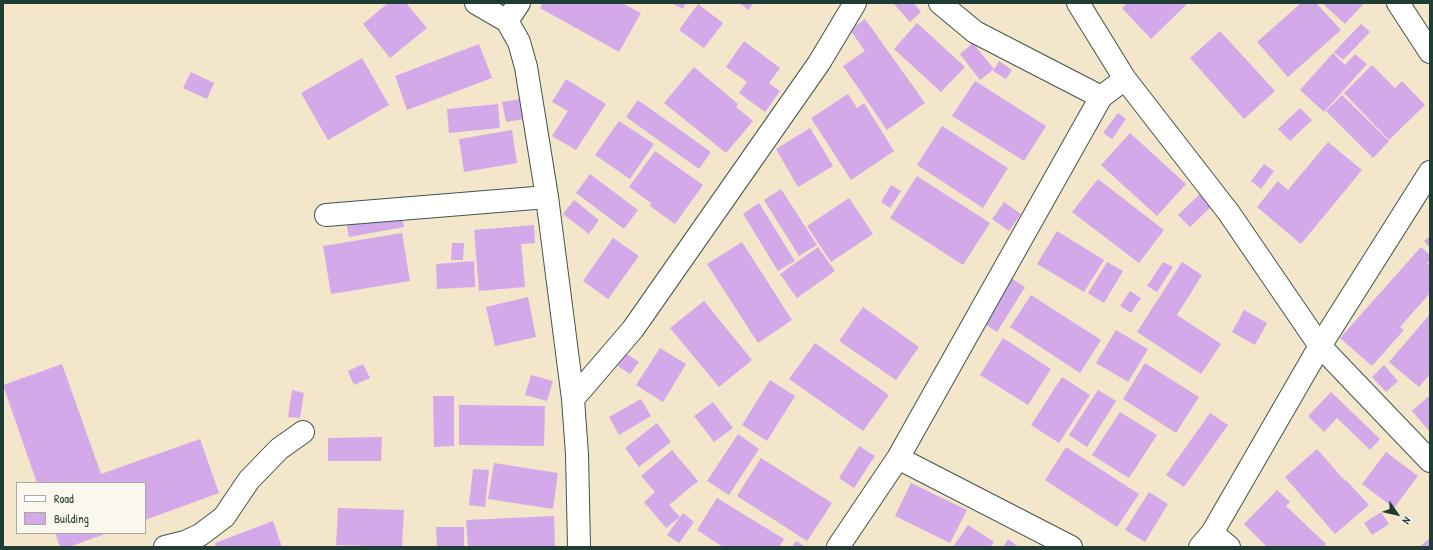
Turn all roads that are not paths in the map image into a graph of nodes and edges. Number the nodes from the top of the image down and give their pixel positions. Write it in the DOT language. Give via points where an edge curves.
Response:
graph roads {
  1 [pos="476,3"];
  2 [pos="519,3"];
  3 [pos="855,3"];
  4 [pos="940,3"];
  5 [pos="1078,3"];
  6 [pos="1398,3"];
  7 [pos="507,21"];
  8 [pos="1430,52"];
  9 [pos="1125,79"];
  10 [pos="1101,96"];
  11 [pos="1430,172"];
  12 [pos="547,197"];
  13 [pos="326,215"];
  14 [pos="1320,346"];
  15 [pos="573,398"];
  16 [pos="303,432"];
  17 [pos="898,458"];
  18 [pos="1430,461"];
  19 [pos="1206,540"];
  20 [pos="202,541"];
  21 [pos="165,547"];
  22 [pos="579,547"];
  23 [pos="838,547"];
  24 [pos="1071,547"];
  25 [pos="1229,547"];
  1 -- 7 [label="street"];
  2 -- 7 [label="street"];
  3 -- 15 [label="street" via="819,63 633,329"];
  4 -- 10 [label="street" via="975,32"];
  5 -- 9 [label="street"];
  6 -- 8 [label="street"];
  7 -- 12 [label="street" via="519,42 526,67"];
  9 -- 10 [label="street"];
  9 -- 14 [label="street" via="1229,213"];
  10 -- 17 [label="street"];
  11 -- 14 [label="street"];
  12 -- 13 [label="street"];
  12 -- 15 [label="street"];
  14 -- 18 [label="street"];
  14 -- 19 [label="street"];
  15 -- 22 [label="street"];
  16 -- 20 [label="street" via="279,449 249,480 224,517"];
  17 -- 23 [label="street"];
  17 -- 24 [label="street"];
  19 -- 25 [label="street"];
  20 -- 21 [label="street"];
}
